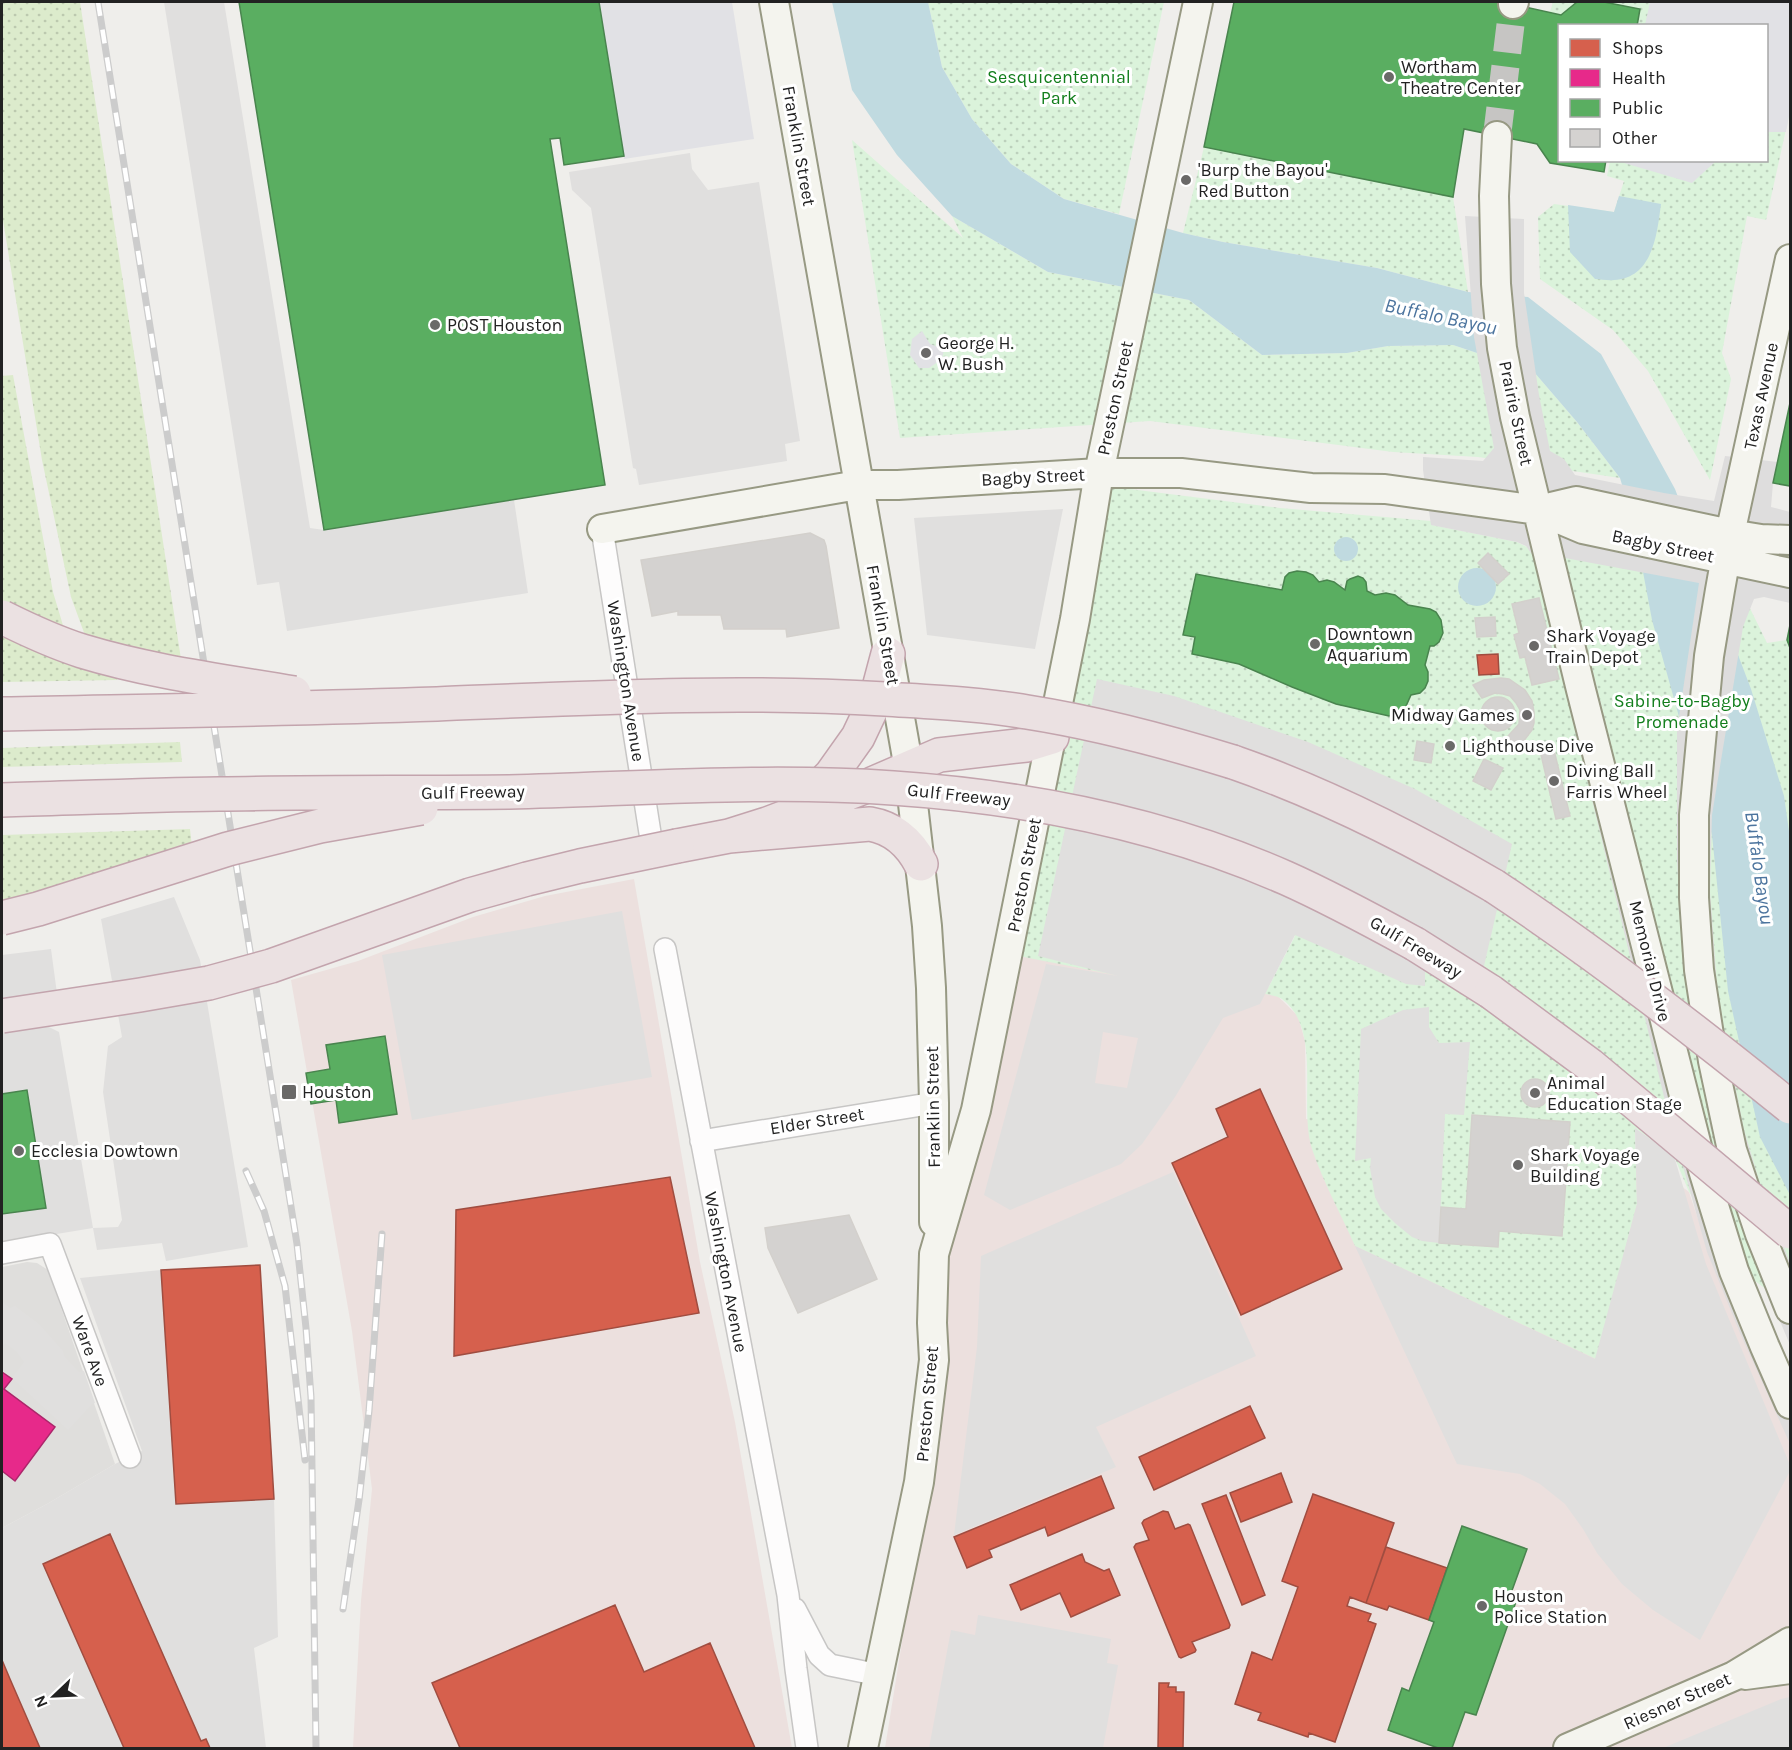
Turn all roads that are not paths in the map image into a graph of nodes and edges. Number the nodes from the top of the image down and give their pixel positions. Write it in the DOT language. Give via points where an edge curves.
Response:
graph roads {
  1 [pos="774,2"];
  2 [pos="1198,2"];
  3 [pos="1497,136"];
  4 [pos="1791,259"];
  5 [pos="1099,473"];
  6 [pos="858,485"];
  7 [pos="1538,510"];
  8 [pos="602,529"];
  9 [pos="1791,540"];
  10 [pos="1728,546"];
  11 [pos="1791,573"];
  12 [pos="2,617"];
  13 [pos="888,654"];
  14 [pos="370,706"];
  15 [pos="2,714"];
  16 [pos="1052,737"];
  17 [pos="909,769"];
  18 [pos="511,792"];
  19 [pos="2,800"];
  20 [pos="767,824"];
  21 [pos="729,836"];
  22 [pos="664,840"];
  23 [pos="921,864"];
  24 [pos="2,918"];
  25 [pos="665,949"];
  26 [pos="2,1016"];
  27 [pos="934,1103"];
  28 [pos="1791,1107"];
  29 [pos="701,1141"];
  30 [pos="1791,1232"];
  31 [pos="2,1252"];
  32 [pos="934,1254"];
  33 [pos="1791,1309"];
  34 [pos="1791,1404"];
  35 [pos="130,1457"];
  36 [pos="788,1595"];
  37 [pos="1791,1623"];
  38 [pos="1791,1642"];
  39 [pos="1791,1669"];
  40 [pos="1743,1672"];
  41 [pos="879,1675"];
  42 [pos="807,1749"];
  43 [pos="863,1749"];
  44 [pos="1568,1749"];
  1 -- 6 [label="main road, Franklin Street"];
  2 -- 5 [label="main road, Preston Street"];
  3 -- 7 [label="main road, Prairie Street" via="1494,218 1502,348"];
  4 -- 10 [label="main road, Texas Avenue"];
  5 -- 6 [label="main road, Bagby Street"];
  5 -- 7 [label="main road, Bagby Street" via="1181,473 1311,488 1385,489"];
  5 -- 16 [label="main road, Preston Street"];
  6 -- 8 [label="main road, Bagby Street"];
  6 -- 13 [label="main road, Franklin Street"];
  7 -- 10 [label="main road, Bagby Street" via="1583,529"];
  7 -- 34 [label="main road, Memorial Drive, bridge" via="1702,1170 1734,1271"];
  8 -- 22 [label="street, Washington Avenue"];
  9 -- 10 [label="main road, Bagby Street" via="1761,539"];
  10 -- 11 [label="main road, Bagby Street"];
  10 -- 33 [label="main road, bridge" via="1709,656 1694,815 1699,970 1732,1150"];
  12 -- 14 [label="highway, bridge" via="50,640 113,659"];
  13 -- 17 [label="main road, Franklin Street"];
  13 -- 20 [label="highway" via="876,699 858,737 831,775 804,802"];
  14 -- 15 [label="highway, bridge"];
  14 -- 28 [label="highway, bridge" via="722,695 861,697 1024,711 1165,742 1307,790 1450,860 1531,910 1606,964"];
  16 -- 17 [label="highway" via="1026,745 939,755"];
  16 -- 32 [label="main road, Preston Street" via="976,1110"];
  17 -- 20 [label="highway"];
  17 -- 23 [label="main road, Franklin Street"];
  18 -- 19 [label="highway, Gulf Freeway, bridge"];
  18 -- 24 [label="highway, bridge" via="297,831"];
  18 -- 30 [label="highway, Gulf Freeway, bridge" via="812,785 892,788 1017,802 1142,828 1210,850 1336,901 1491,992 1590,1065"];
  20 -- 21 [label="highway"];
  21 -- 22 [label="highway"];
  21 -- 23 [label="highway" via="870,824 899,836"];
  22 -- 26 [label="highway, bridge" via="470,895 272,966 209,983"];
  23 -- 27 [label="main road, Franklin Street" via="931,988"];
  25 -- 29 [label="street, Washington Avenue"];
  27 -- 29 [label="street, Elder Street"];
  27 -- 32 [label="main road, Franklin Street"];
  29 -- 36 [label="street, Washington Avenue"];
  31 -- 35 [label="street, Ware Ave" via="50,1244"];
  32 -- 41 [label="main road, Preston Street" via="934,1359 919,1482"];
  36 -- 41 [label="street, Washington Avenue" via="819,1655 830,1665"];
  36 -- 42 [label="street, Washington Avenue"];
  37 -- 40 [label="main road, Riesner Street"];
  38 -- 40 [label="main road, Riesner Street"];
  39 -- 40 [label="main road"];
  40 -- 44 [label="main road, Riesner Street"];
  41 -- 43 [label="main road, Preston Street"];
}
